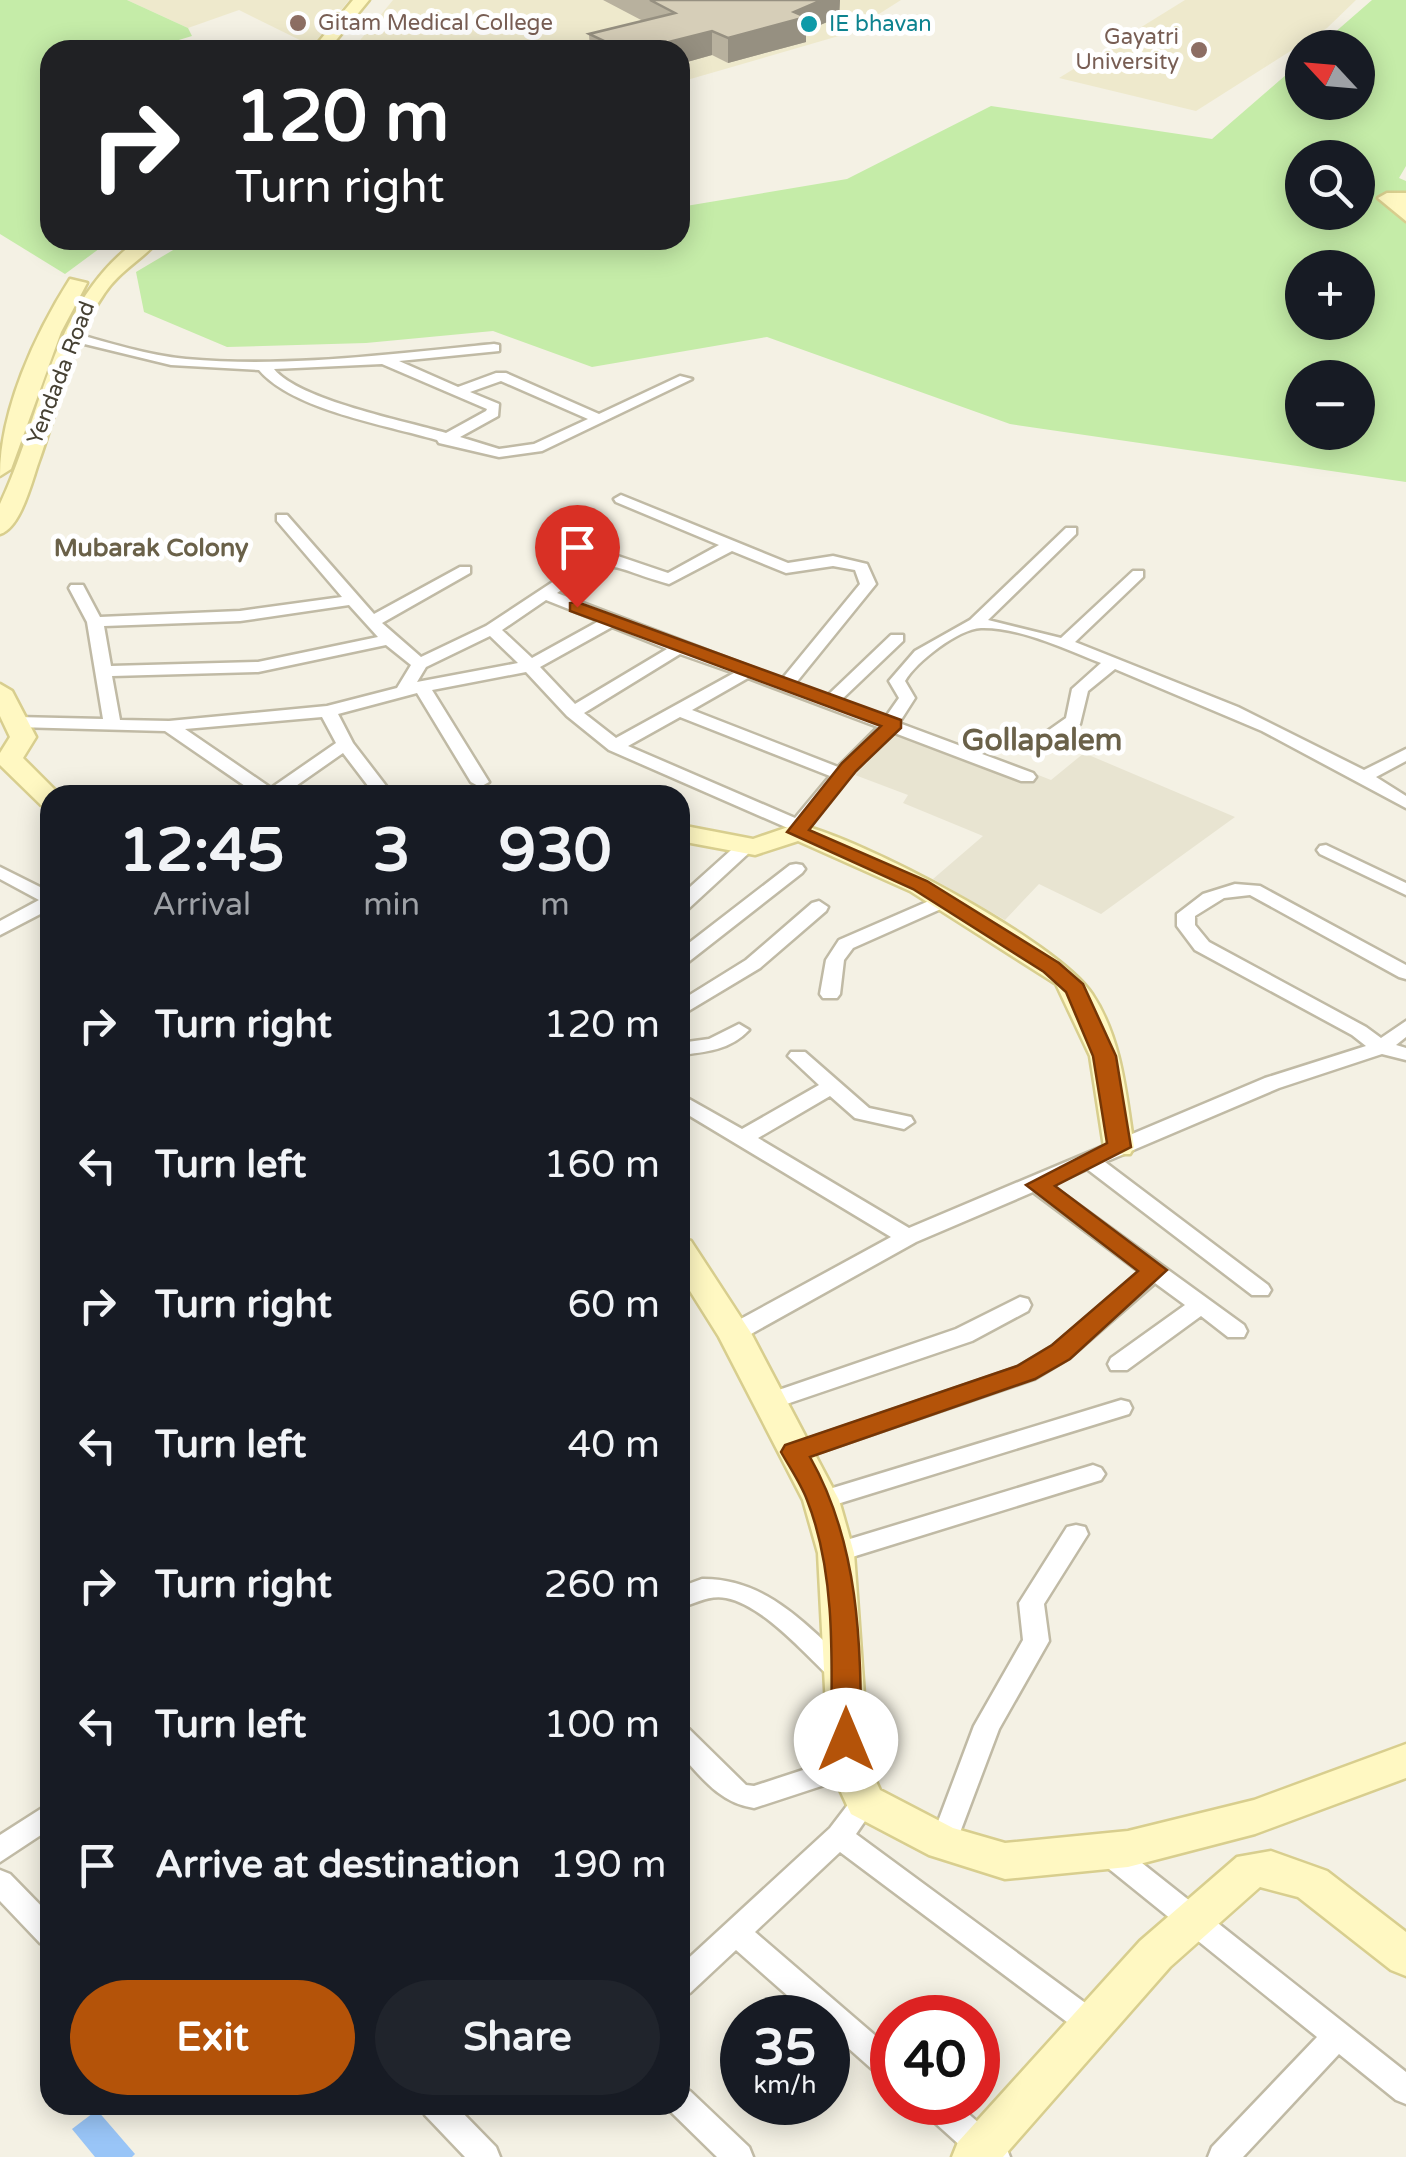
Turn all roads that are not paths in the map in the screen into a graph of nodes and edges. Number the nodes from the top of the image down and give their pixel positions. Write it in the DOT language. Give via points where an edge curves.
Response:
graph roads {
  1 [pos="360,0"];
  2 [pos="375,0"];
  3 [pos="328,40"];
  4 [pos="345,40"];
  5 [pos="1406,198"];
  6 [pos="1406,216"];
  7 [pos="113,250"];
  8 [pos="137,250"];
  9 [pos="73,337"];
  10 [pos="494,348"];
  11 [pos="380,358"];
  12 [pos="261,364"];
  13 [pos="685,379"];
  14 [pos="459,391"];
  15 [pos="600,419"];
  16 [pos="444,440"];
  17 [pos="0,469"];
  18 [pos="621,500"];
  19 [pos="282,518"];
  20 [pos="0,527"];
  21 [pos="1071,531"];
  22 [pos="731,545"];
  23 [pos="466,570"];
  24 [pos="1138,574"];
  25 [pos="76,588"];
  26 [pos="543,594"];
  27 [pos="352,600"];
  28 [pos="611,621"];
  29 [pos="95,622"];
  30 [pos="372,622"];
  31 [pos="976,624"];
  32 [pos="492,629"];
  33 [pos="898,638"];
  34 [pos="388,640"];
  35 [pos="1065,643"];
  36 [pos="679,648"];
  37 [pos="1113,662"];
  38 [pos="420,664"];
  39 [pos="530,666"];
  40 [pos="105,671"];
  41 [pos="747,672"];
  42 [pos="786,684"];
  43 [pos="412,689"];
  44 [pos="0,692"];
  45 [pos="831,701"];
  46 [pos="328,710"];
  47 [pos="573,712"];
  48 [pos="680,712"];
  49 [pos="16,722"];
  50 [pos="112,722"];
  51 [pos="894,724"];
  52 [pos="169,726"];
  53 [pos="345,744"];
  54 [pos="615,746"];
  55 [pos="1038,746"];
  56 [pos="1406,754"];
  57 [pos="5,761"];
  58 [pos="842,775"];
  59 [pos="1027,777"];
  60 [pos="1364,777"];
  61 [pos="480,782"];
  62 [pos="256,785"];
  63 [pos="286,785"];
  64 [pos="376,785"];
  65 [pos="40,790"];
  66 [pos="1406,803"];
  67 [pos="798,829"];
  68 [pos="690,835"];
  69 [pos="745,847"];
  70 [pos="1326,850"];
  71 [pos="796,869"];
  72 [pos="0,872"];
  73 [pos="1406,890"];
  74 [pos="40,895"];
  75 [pos="690,897"];
  76 [pos="945,900"];
  77 [pos="40,907"];
  78 [pos="819,907"];
  79 [pos="0,929"];
  80 [pos="690,950"];
  81 [pos="1406,973"];
  82 [pos="830,994"];
  83 [pos="690,1004"];
  84 [pos="1406,1027"];
  85 [pos="739,1030"];
  86 [pos="690,1048"];
  87 [pos="1380,1048"];
  88 [pos="1406,1054"];
  89 [pos="798,1056"];
  90 [pos="832,1086"];
  91 [pos="690,1106"];
  92 [pos="904,1122"];
  93 [pos="741,1138"];
  94 [pos="1120,1147"];
  95 [pos="1089,1160"];
  96 [pos="1038,1185"];
  97 [pos="908,1237"];
  98 [pos="690,1265"];
  99 [pos="1154,1270"];
  100 [pos="1260,1290"];
  101 [pos="1020,1305"];
  102 [pos="1201,1305"];
  103 [pos="1236,1332"];
  104 [pos="734,1333"];
  105 [pos="1119,1364"];
  106 [pos="769,1402"];
  107 [pos="1122,1408"];
  108 [pos="794,1452"];
  109 [pos="1093,1474"];
  110 [pos="820,1500"];
  111 [pos="1076,1534"];
  112 [pos="836,1553"];
  113 [pos="690,1594"];
  114 [pos="846,1676"];
  115 [pos="690,1757"];
  116 [pos="1406,1761"];
  117 [pos="849,1766"];
  118 [pos="866,1802"];
  119 [pos="40,1821"];
  120 [pos="839,1836"];
  121 [pos="943,1843"];
  122 [pos="0,1850"];
  123 [pos="1106,1851"];
  124 [pos="0,1882"];
  125 [pos="1193,1920"];
  126 [pos="40,1924"];
  127 [pos="738,1933"];
  128 [pos="1406,1957"];
  129 [pos="690,1975"];
  130 [pos="1093,2025"];
  131 [pos="1338,2035"];
  132 [pos="870,2049"];
  133 [pos="1406,2090"];
  134 [pos="690,2111"];
  135 [pos="444,2115"];
  136 [pos="955,2125"];
  137 [pos="984,2154"];
  138 [pos="481,2156"];
  139 [pos="738,2157"];
  140 [pos="1222,2157"];
  1 -- 3 [label="street"];
  2 -- 4 [label="street"];
  5 -- 6 [label="street" via="1387,198"];
  7 -- 17 [label="street, Yendada Road" via="92,264 68,298"];
  8 -- 9 [label="street, Yendada Road" via="102,278"];
  9 -- 12 [label="street" via="185,363"];
  9 -- 20 [label="street, Yendada Road"];
  10 -- 11 [label="street"];
  11 -- 12 [label="street"];
  11 -- 14 [label="street"];
  12 -- 16 [label="street" via="276,381 322,402"];
  13 -- 15 [label="street"];
  14 -- 15 [label="street" via="502,376"];
  14 -- 16 [label="street" via="496,409"];
  15 -- 16 [label="street" via="519,453"];
  18 -- 22 [label="street"];
  19 -- 27 [label="street"];
  21 -- 31 [label="street"];
  22 -- 26 [label="street" via="668,579 602,559"];
  22 -- 42 [label="street" via="786,568 833,560 862,567 868,584"];
  23 -- 30 [label="street"];
  24 -- 35 [label="street"];
  25 -- 29 [label="street"];
  26 -- 28 [label="street"];
  26 -- 32 [label="street"];
  27 -- 29 [label="street" via="240,616"];
  27 -- 30 [label="street"];
  28 -- 36 [label="street"];
  28 -- 39 [label="street"];
  29 -- 40 [label="street"];
  30 -- 34 [label="street"];
  31 -- 35 [label="street"];
  31 -- 51 [label="street" via="901,673 897,681 907,698"];
  32 -- 38 [label="street"];
  32 -- 39 [label="street"];
  33 -- 45 [label="street"];
  34 -- 38 [label="street"];
  34 -- 40 [label="street" via="258,667"];
  35 -- 37 [label="street"];
  36 -- 41 [label="street"];
  36 -- 47 [label="street"];
  37 -- 55 [label="street" via="1080,690 1074,720"];
  37 -- 60 [label="street" via="1180,687"];
  38 -- 43 [label="street"];
  39 -- 43 [label="street"];
  39 -- 47 [label="street"];
  40 -- 50 [label="street"];
  41 -- 42 [label="street"];
  41 -- 48 [label="street"];
  42 -- 45 [label="street"];
  43 -- 46 [label="street"];
  43 -- 61 [label="street"];
  44 -- 49 [label="street"];
  45 -- 51 [label="street"];
  46 -- 52 [label="street"];
  46 -- 53 [label="street"];
  47 -- 54 [label="street"];
  48 -- 54 [label="street"];
  48 -- 58 [label="street"];
  49 -- 50 [label="street"];
  49 -- 57 [label="street" via="23,737"];
  50 -- 52 [label="street"];
  51 -- 58 [label="street"];
  51 -- 59 [label="street"];
  52 -- 62 [label="street"];
  53 -- 63 [label="street"];
  53 -- 64 [label="street"];
  54 -- 67 [label="street"];
  56 -- 60 [label="street"];
  57 -- 65 [label="street"];
  58 -- 67 [label="street"];
  60 -- 66 [label="street"];
  67 -- 69 [label="street" via="764,846"];
  67 -- 76 [label="street"];
  68 -- 69 [label="street"];
  69 -- 75 [label="street"];
  70 -- 73 [label="street"];
  71 -- 80 [label="street"];
  72 -- 74 [label="street"];
  76 -- 82 [label="street" via="846,944 835,960"];
  76 -- 94 [label="street" via="1076,988 1105,1056"];
  77 -- 79 [label="street"];
  78 -- 83 [label="street" via="753,964"];
  81 -- 87 [label="street" via="1254,890 1201,900 1186,914 1186,926 1202,946"];
  84 -- 87 [label="street"];
  85 -- 86 [label="street" via="714,1045"];
  87 -- 88 [label="street"];
  87 -- 94 [label="street" via="1272,1083"];
  89 -- 90 [label="street"];
  90 -- 92 [label="street" via="862,1113"];
  90 -- 93 [label="street"];
  91 -- 93 [label="street"];
  93 -- 97 [label="street"];
  94 -- 95 [label="street"];
  95 -- 96 [label="street"];
  95 -- 100 [label="street"];
  96 -- 97 [label="street"];
  96 -- 99 [label="street"];
  97 -- 104 [label="street"];
  98 -- 104 [label="street"];
  99 -- 102 [label="street"];
  99 -- 108 [label="street" via="1061,1352 1026,1373"];
  101 -- 106 [label="street" via="964,1335"];
  102 -- 103 [label="street"];
  102 -- 105 [label="street"];
  104 -- 106 [label="street"];
  106 -- 108 [label="street"];
  107 -- 110 [label="street"];
  108 -- 110 [label="street"];
  109 -- 112 [label="street"];
  110 -- 112 [label="street"];
  111 -- 121 [label="street" via="1035,1593 1036,1641 987,1726"];
  112 -- 114 [label="street"];
  113 -- 114 [label="street" via="732,1588 756,1599"];
  114 -- 117 [label="street"];
  115 -- 117 [label="street" via="740,1796 754,1797"];
  116 -- 123 [label="street" via="1255,1817"];
  117 -- 118 [label="street"];
  118 -- 120 [label="street"];
  118 -- 121 [label="street"];
  119 -- 122 [label="street"];
  120 -- 127 [label="street"];
  120 -- 130 [label="street"];
  121 -- 123 [label="street" via="1005,1861"];
  123 -- 125 [label="street"];
  124 -- 126 [label="street"];
  125 -- 128 [label="street" via="1251,1870 1268,1866 1301,1876"];
  125 -- 130 [label="street"];
  125 -- 131 [label="street"];
  127 -- 129 [label="street"];
  127 -- 132 [label="street"];
  130 -- 137 [label="street"];
  131 -- 133 [label="street"];
  131 -- 140 [label="street"];
  134 -- 139 [label="street"];
  135 -- 138 [label="street"];
  136 -- 137 [label="street"];
}
